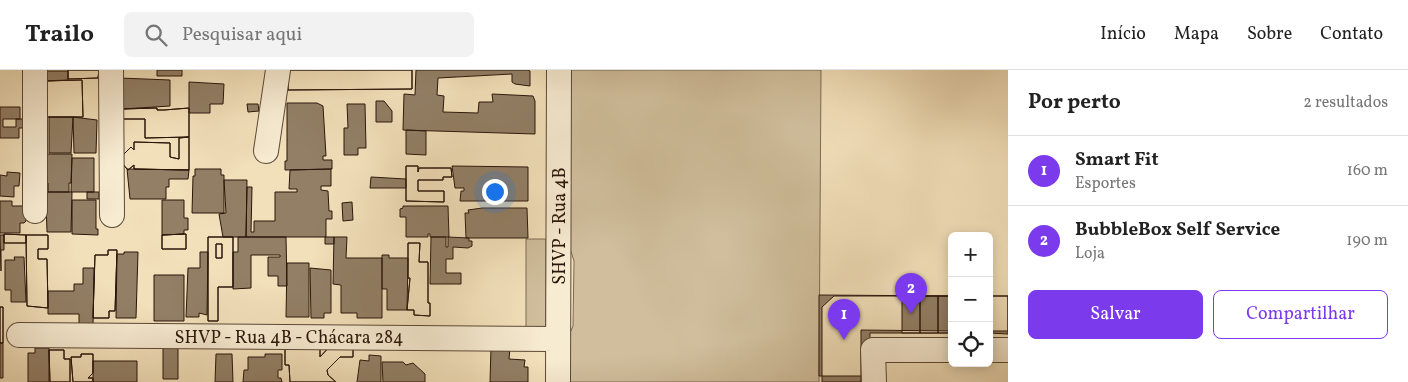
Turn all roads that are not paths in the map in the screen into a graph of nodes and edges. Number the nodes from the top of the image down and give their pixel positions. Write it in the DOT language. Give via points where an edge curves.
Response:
graph roads {
  1 [pos="35,70"];
  2 [pos="111,70"];
  3 [pos="278,70"];
  4 [pos="559,70"];
  5 [pos="266,151"];
  6 [pos="35,210"];
  7 [pos="112,215"];
  8 [pos="19,335"];
  9 [pos="558,339"];
  10 [pos="948,350"];
  11 [pos="993,350"];
  12 [pos="1008,350"];
  13 [pos="558,382"];
  14 [pos="874,382"];
  1 -- 6 [label="street"];
  2 -- 7 [label="street"];
  3 -- 5 [label="street"];
  4 -- 9 [label="street, SHVP - Rua 4B"];
  8 -- 9 [label="street, SHVP - Rua 4B - Chácara 284"];
  9 -- 13 [label="street, SHVP - Rua 4B"];
  10 -- 14 [label="street" via="874,350"];
  11 -- 12 [label="street"];
}
